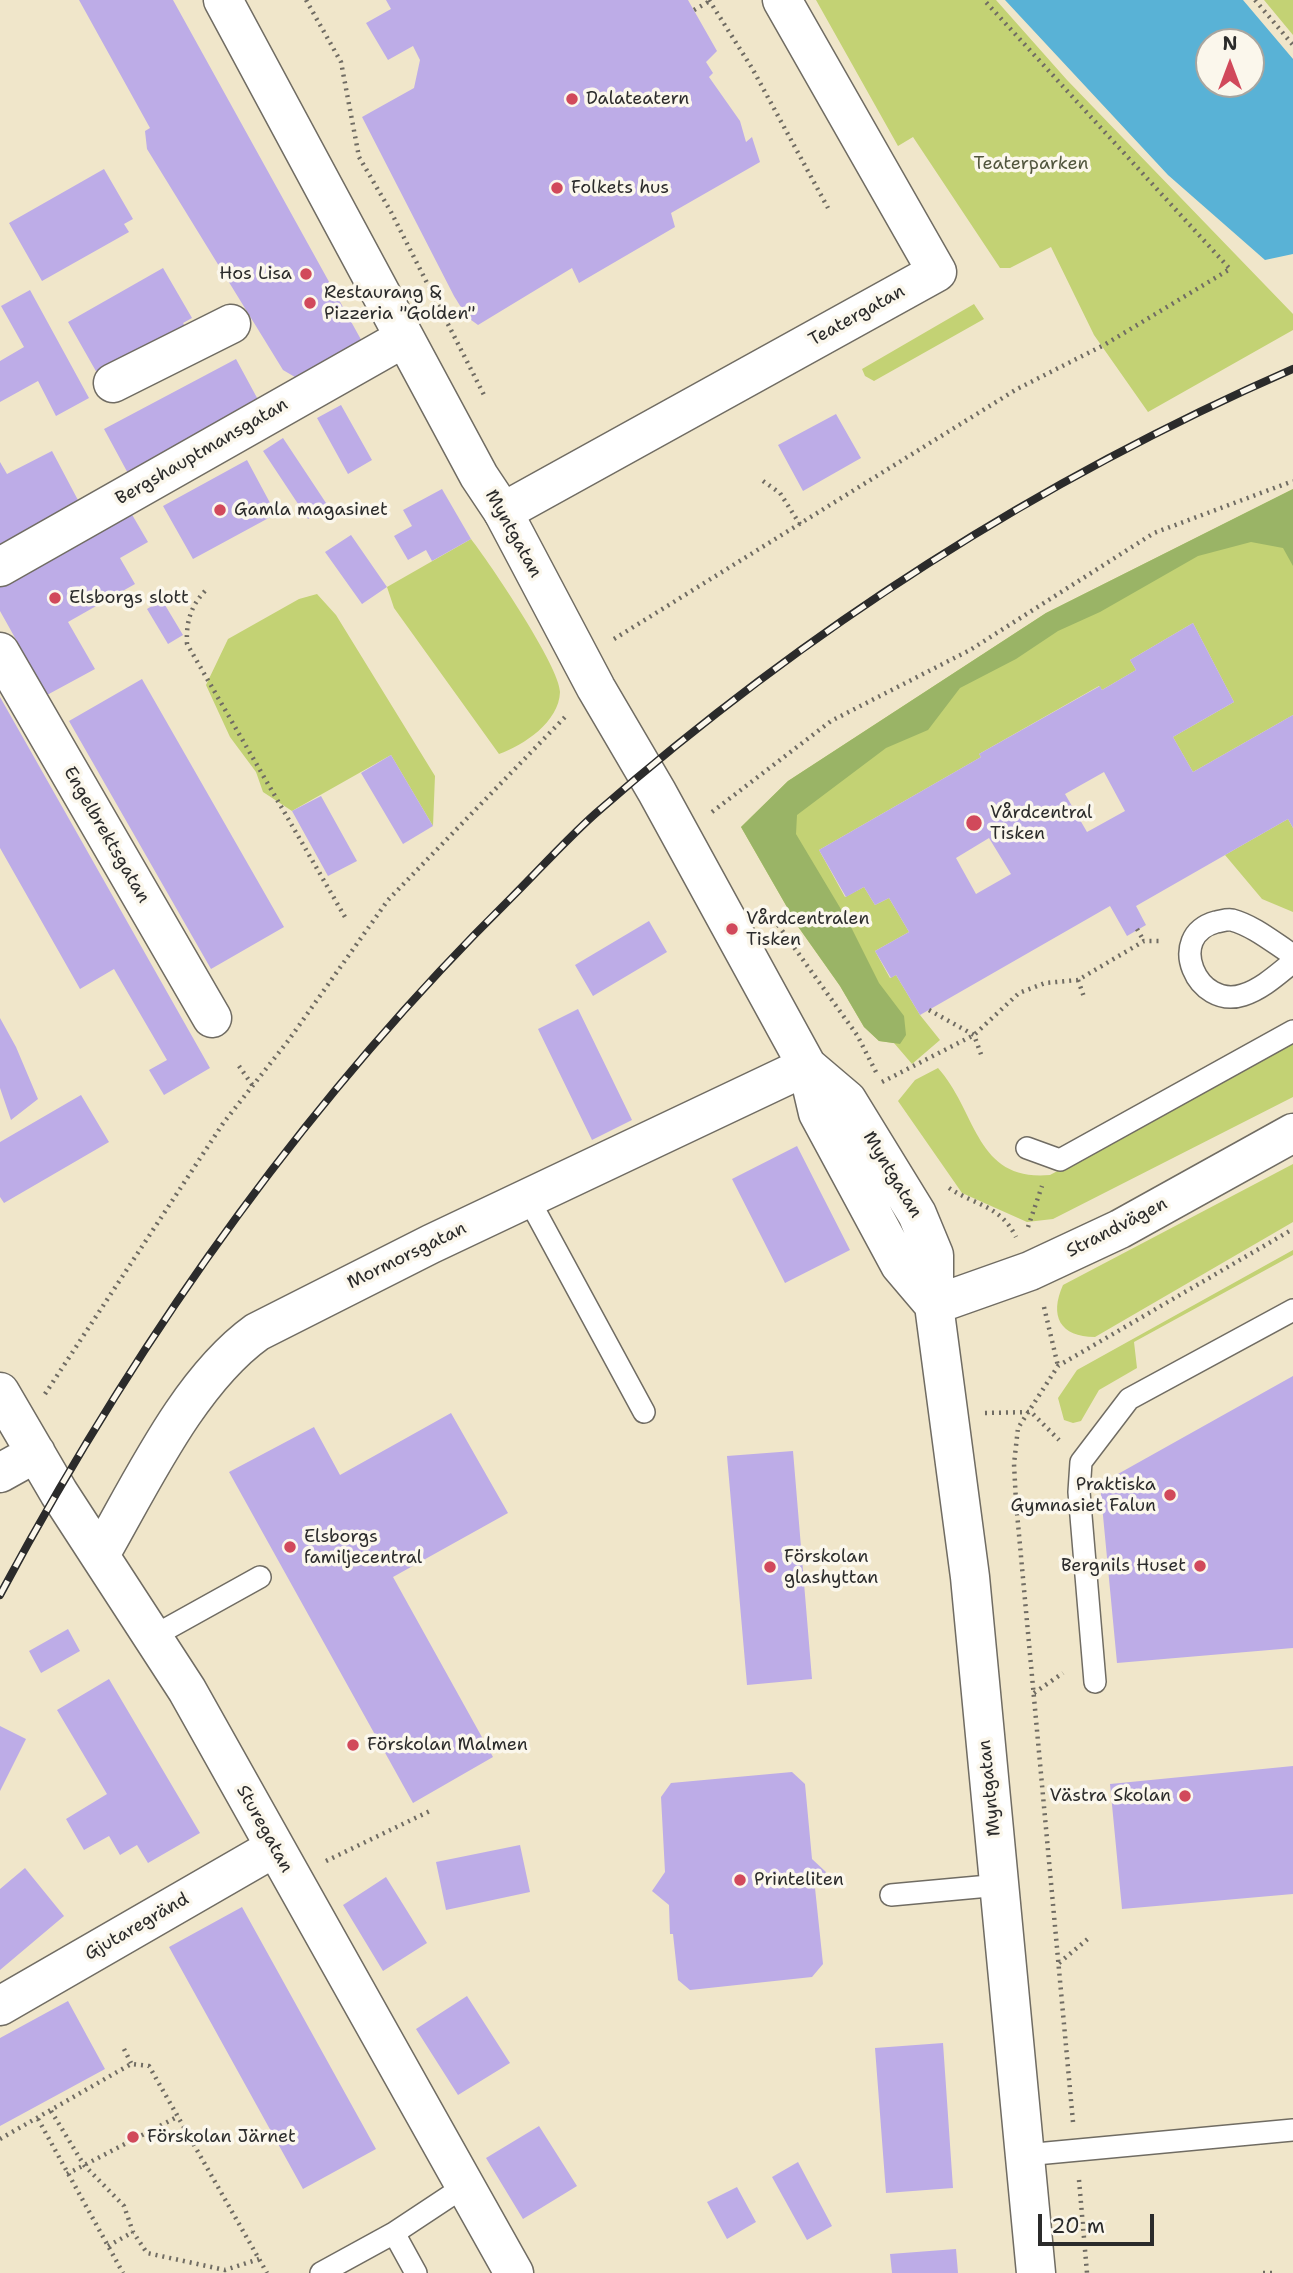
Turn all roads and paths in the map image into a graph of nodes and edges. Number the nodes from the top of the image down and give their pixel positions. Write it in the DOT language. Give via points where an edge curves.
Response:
graph roads {
  1 [pos="223,0"];
  2 [pos="306,0"];
  3 [pos="782,0"];
  4 [pos="984,0"];
  5 [pos="1255,0"];
  6 [pos="710,1"];
  7 [pos="694,10"];
  8 [pos="1293,45"];
  9 [pos="828,208"];
  10 [pos="231,324"];
  11 [pos="404,338"];
  12 [pos="113,383"];
  13 [pos="485,397"];
  14 [pos="763,481"];
  15 [pos="1293,481"];
  16 [pos="503,512"];
  17 [pos="801,526"];
  18 [pos="0,567"];
  19 [pos="205,591"];
  20 [pos="605,632"];
  21 [pos="0,652"];
  22 [pos="596,688"];
  23 [pos="701,803"];
  24 [pos="345,917"];
  25 [pos="772,917"];
  26 [pos="1138,929"];
  27 [pos="1293,956"];
  28 [pos="1293,962"];
  29 [pos="1078,980"];
  30 [pos="1084,997"];
  31 [pos="929,1010"];
  32 [pos="212,1018"];
  33 [pos="1293,1031"];
  34 [pos="974,1035"];
  35 [pos="982,1057"];
  36 [pos="239,1066"];
  37 [pos="807,1066"];
  38 [pos="882,1082"];
  39 [pos="253,1086"];
  40 [pos="888,1093"];
  41 [pos="1293,1133"];
  42 [pos="1027,1148"];
  43 [pos="1060,1160"];
  44 [pos="943,1184"];
  45 [pos="528,1198"];
  46 [pos="1008,1222"];
  47 [pos="1293,1229"];
  48 [pos="1019,1243"];
  49 [pos="934,1304"];
  50 [pos="1293,1310"];
  51 [pos="1047,1312"];
  52 [pos="1058,1366"];
  53 [pos="0,1392"];
  54 [pos="644,1412"];
  55 [pos="1031,1412"];
  56 [pos="29,1442"];
  57 [pos="1081,1462"];
  58 [pos="0,1473"];
  59 [pos="100,1555"];
  60 [pos="260,1577"];
  61 [pos="152,1637"];
  62 [pos="1095,1682"];
  63 [pos="432,1810"];
  64 [pos="283,1863"];
  65 [pos="1000,1885"];
  66 [pos="891,1895"];
  67 [pos="1088,1938"];
  68 [pos="1059,1963"];
  69 [pos="0,2006"];
  70 [pos="124,2049"];
  71 [pos="131,2064"];
  72 [pos="51,2111"];
  73 [pos="179,2116"];
  74 [pos="38,2119"];
  75 [pos="1293,2130"];
  76 [pos="0,2139"];
  77 [pos="1076,2152"];
  78 [pos="1025,2155"];
  79 [pos="84,2165"];
  80 [pos="67,2174"];
  81 [pos="465,2186"];
  82 [pos="133,2232"];
  83 [pos="394,2233"];
  84 [pos="108,2246"];
  85 [pos="259,2259"];
  86 [pos="123,2273"];
  87 [pos="267,2273"];
  88 [pos="321,2273"];
  89 [pos="415,2273"];
  90 [pos="514,2273"];
  91 [pos="1036,2273"];
  92 [pos="1087,2273"];
  93 [pos="1263,2273"];
  94 [pos="1276,2273"];
  1 -- 11 [label="street, Myntgatan"];
  2 -- 13 [label="path" via="341,62 359,157"];
  3 -- 16 [label="street, Teatergatan" via="937,272"];
  4 -- 17 [label="path" via="1230,269 1104,345 1017,388"];
  5 -- 8 [label="path"];
  6 -- 7 [label="path"];
  6 -- 9 [label="path"];
  10 -- 12 [label="street"];
  11 -- 16 [label="street, Myntgatan"];
  11 -- 18 [label="street, Bergshauptmansgatan"];
  14 -- 17 [label="path" via="780,493"];
  15 -- 23 [label="path" via="1154,533 970,650 831,721 708,815"];
  16 -- 22 [label="street, Myntgatan"];
  17 -- 20 [label="path" via="611,642"];
  19 -- 24 [label="path" via="194,602 187,644"];
  21 -- 32 [label="street, Engelbrektsgatan"];
  22 -- 37 [label="street, Myntgatan"];
  22 -- 39 [label="path" via="388,900"];
  25 -- 38 [label="path" via="857,1035"];
  26 -- 29 [label="path" via="1143,941"];
  27 -- 28 [label="lane" via="1256,930 1230,919 1205,925 1191,941 1189,963 1200,985 1220,995 1241,996"];
  29 -- 30 [label="path"];
  29 -- 34 [label="path" via="1019,993"];
  31 -- 34 [label="path"];
  33 -- 43 [label="lane"];
  34 -- 35 [label="path"];
  34 -- 38 [label="path"];
  36 -- 39 [label="path"];
  37 -- 45 [label="street, Mormorsgatan"];
  37 -- 49 [label="street, Myntgatan" via="847,1100 917,1214 934,1255"];
  38 -- 40 [label="path"];
  39 -- 56 [label="path" via="217,1134"];
  41 -- 49 [label="street, Strandvägen" via="1120,1229 1030,1271"];
  42 -- 43 [label="lane"];
  43 -- 48 [label="path" via="1046,1171 1032,1221"];
  44 -- 46 [label="path"];
  45 -- 54 [label="lane"];
  45 -- 59 [label="street, Mormorsgatan" via="356,1281 237,1346 203,1385"];
  47 -- 52 [label="path"];
  49 -- 65 [label="street, Myntgatan" via="960,1487"];
  50 -- 57 [label="lane" via="1129,1399"];
  51 -- 52 [label="path"];
  52 -- 55 [label="path"];
  53 -- 56 [label="street, Sturegatan"];
  55 -- 57 [label="path"];
  55 -- 68 [label="path" via="1018,1428 1016,1502"];
  56 -- 58 [label="street"];
  56 -- 59 [label="street, Sturegatan"];
  57 -- 62 [label="lane" via="1079,1492"];
  59 -- 61 [label="street, Sturegatan"];
  60 -- 61 [label="lane"];
  61 -- 64 [label="street, Sturegatan" via="187,1690"];
  63 -- 64 [label="path"];
  64 -- 69 [label="street, Gjutaregränd"];
  64 -- 81 [label="street, Sturegatan"];
  65 -- 66 [label="lane"];
  65 -- 78 [label="street, Myntgatan"];
  67 -- 68 [label="path"];
  68 -- 77 [label="path"];
  70 -- 71 [label="path"];
  71 -- 72 [label="path"];
  71 -- 73 [label="path" via="149,2066"];
  72 -- 74 [label="path"];
  72 -- 79 [label="path"];
  73 -- 79 [label="path"];
  73 -- 85 [label="path"];
  74 -- 76 [label="path"];
  74 -- 80 [label="path"];
  75 -- 77 [label="lane"];
  77 -- 78 [label="lane"];
  77 -- 92 [label="path"];
  78 -- 91 [label="street, Myntgatan"];
  79 -- 80 [label="path"];
  79 -- 82 [label="path" via="124,2206"];
  80 -- 84 [label="path"];
  81 -- 83 [label="lane"];
  81 -- 90 [label="street, Sturegatan"];
  82 -- 84 [label="path"];
  82 -- 85 [label="path" via="147,2253 188,2264 225,2270"];
  83 -- 88 [label="lane"];
  83 -- 89 [label="lane"];
  84 -- 86 [label="path"];
  85 -- 87 [label="path"];
  93 -- 94 [label="path"];
}
